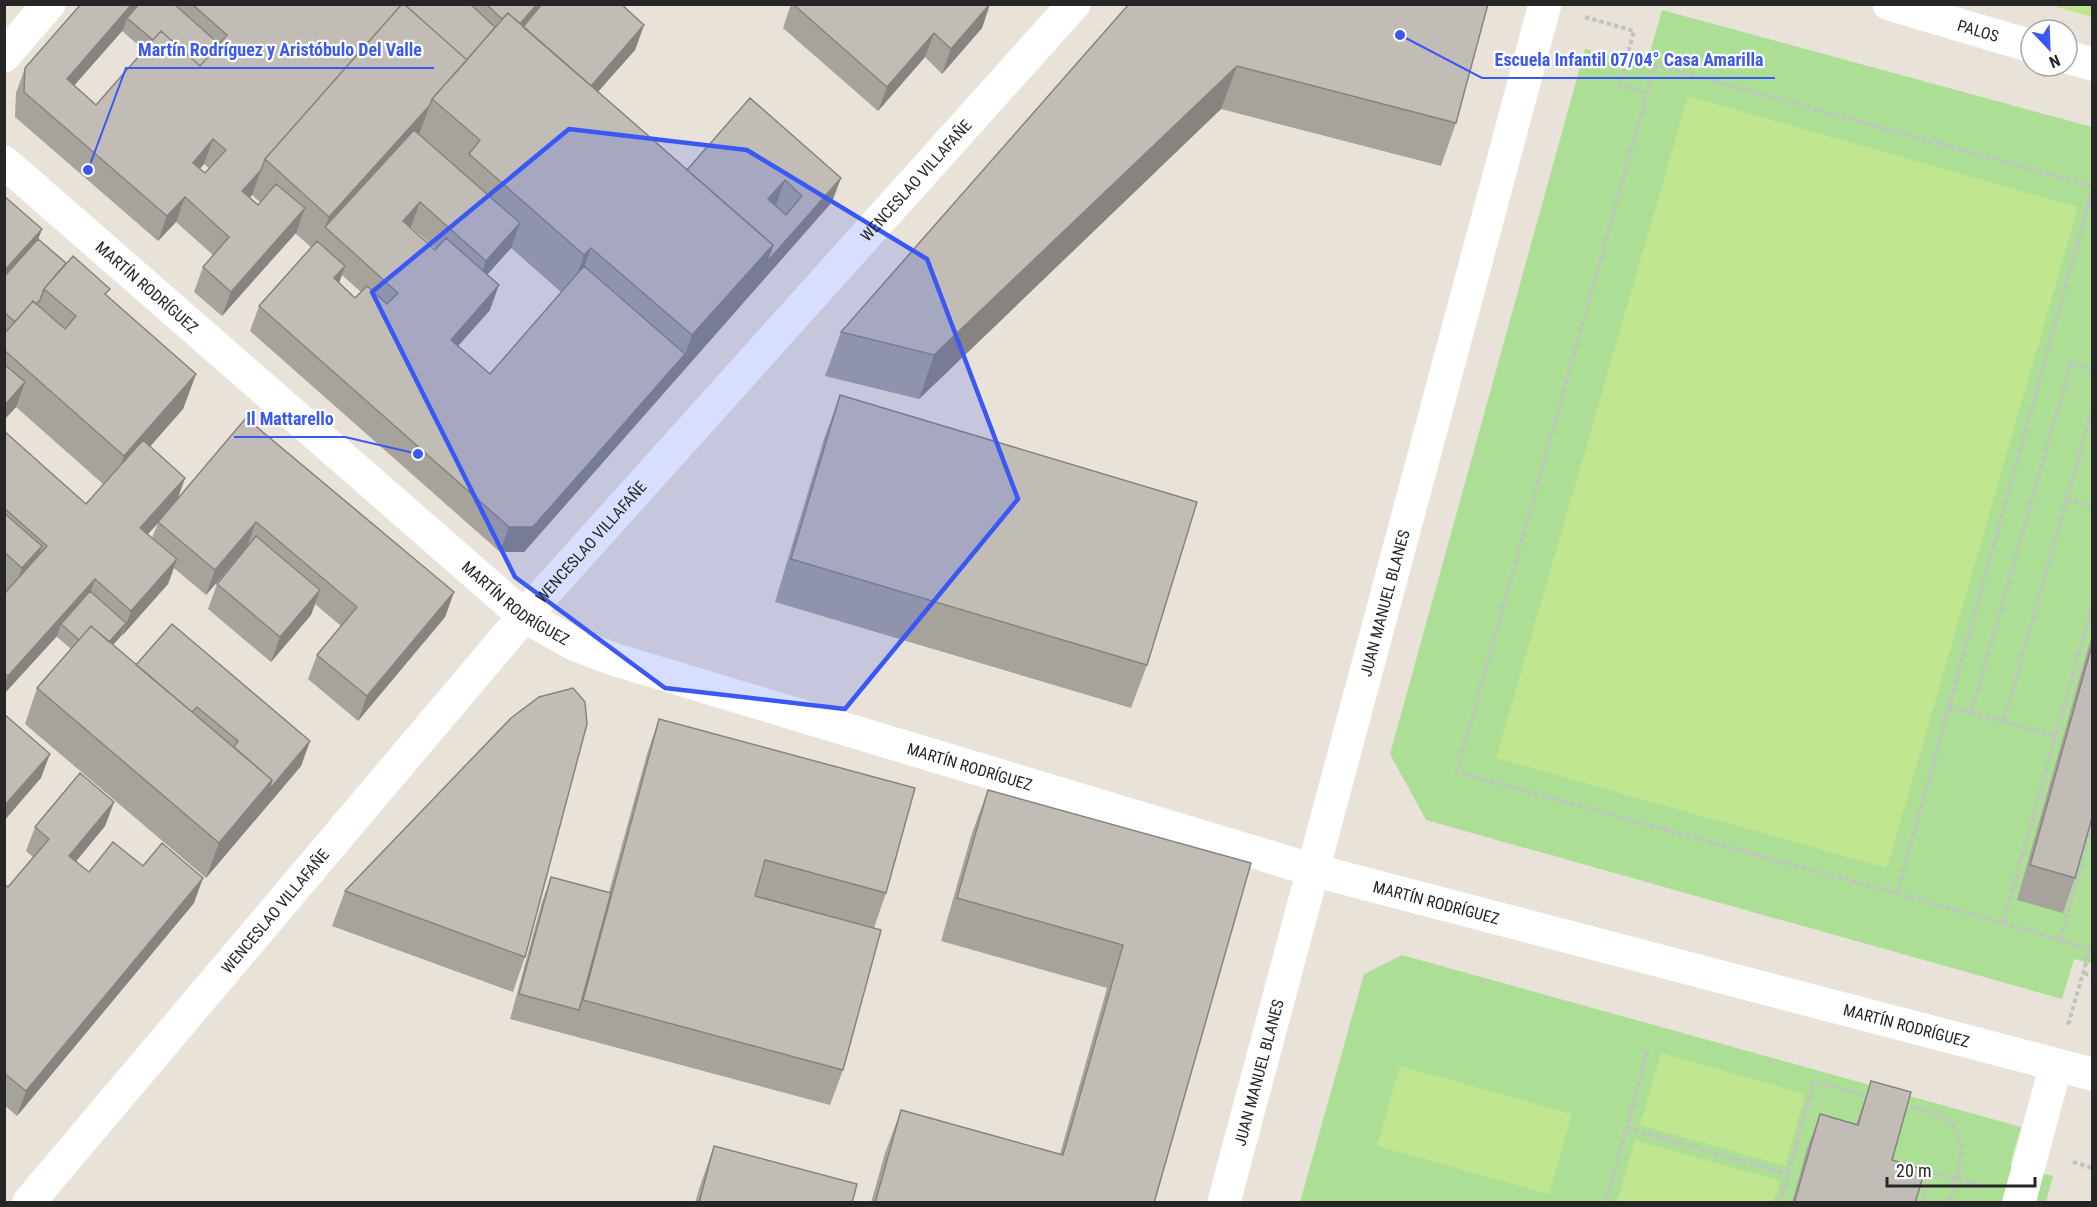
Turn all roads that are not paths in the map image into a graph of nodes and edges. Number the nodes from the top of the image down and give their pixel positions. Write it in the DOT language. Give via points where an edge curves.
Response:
graph roads {
  1 [pos="49,4"];
  2 [pos="1074,4"];
  3 [pos="1889,4"];
  4 [pos="1544,5"];
  5 [pos="2019,42"];
  6 [pos="4,56"];
  7 [pos="4,162"];
  8 [pos="524,616"];
  9 [pos="1313,870"];
  10 [pos="2056,1065"];
  11 [pos="2092,1074"];
  12 [pos="2020,1199"];
  13 [pos="29,1203"];
  14 [pos="1224,1203"];
  1 -- 6 [label="street"];
  2 -- 8 [label="street, WENCESLAO VILLAFAÑE"];
  3 -- 5 [label="street, PALOS"];
  4 -- 9 [label="street, JUAN MANUEL BLANES"];
  7 -- 8 [label="street, MARTÍN RODRÍGUEZ"];
  8 -- 9 [label="street, MARTÍN RODRÍGUEZ" via="574,644 613,659"];
  8 -- 13 [label="street, WENCESLAO VILLAFAÑE"];
  9 -- 10 [label="street, MARTÍN RODRÍGUEZ"];
  9 -- 14 [label="street, JUAN MANUEL BLANES"];
  10 -- 11 [label="street, MARTÍN RODRÍGUEZ"];
  10 -- 12 [label="street"];
}
